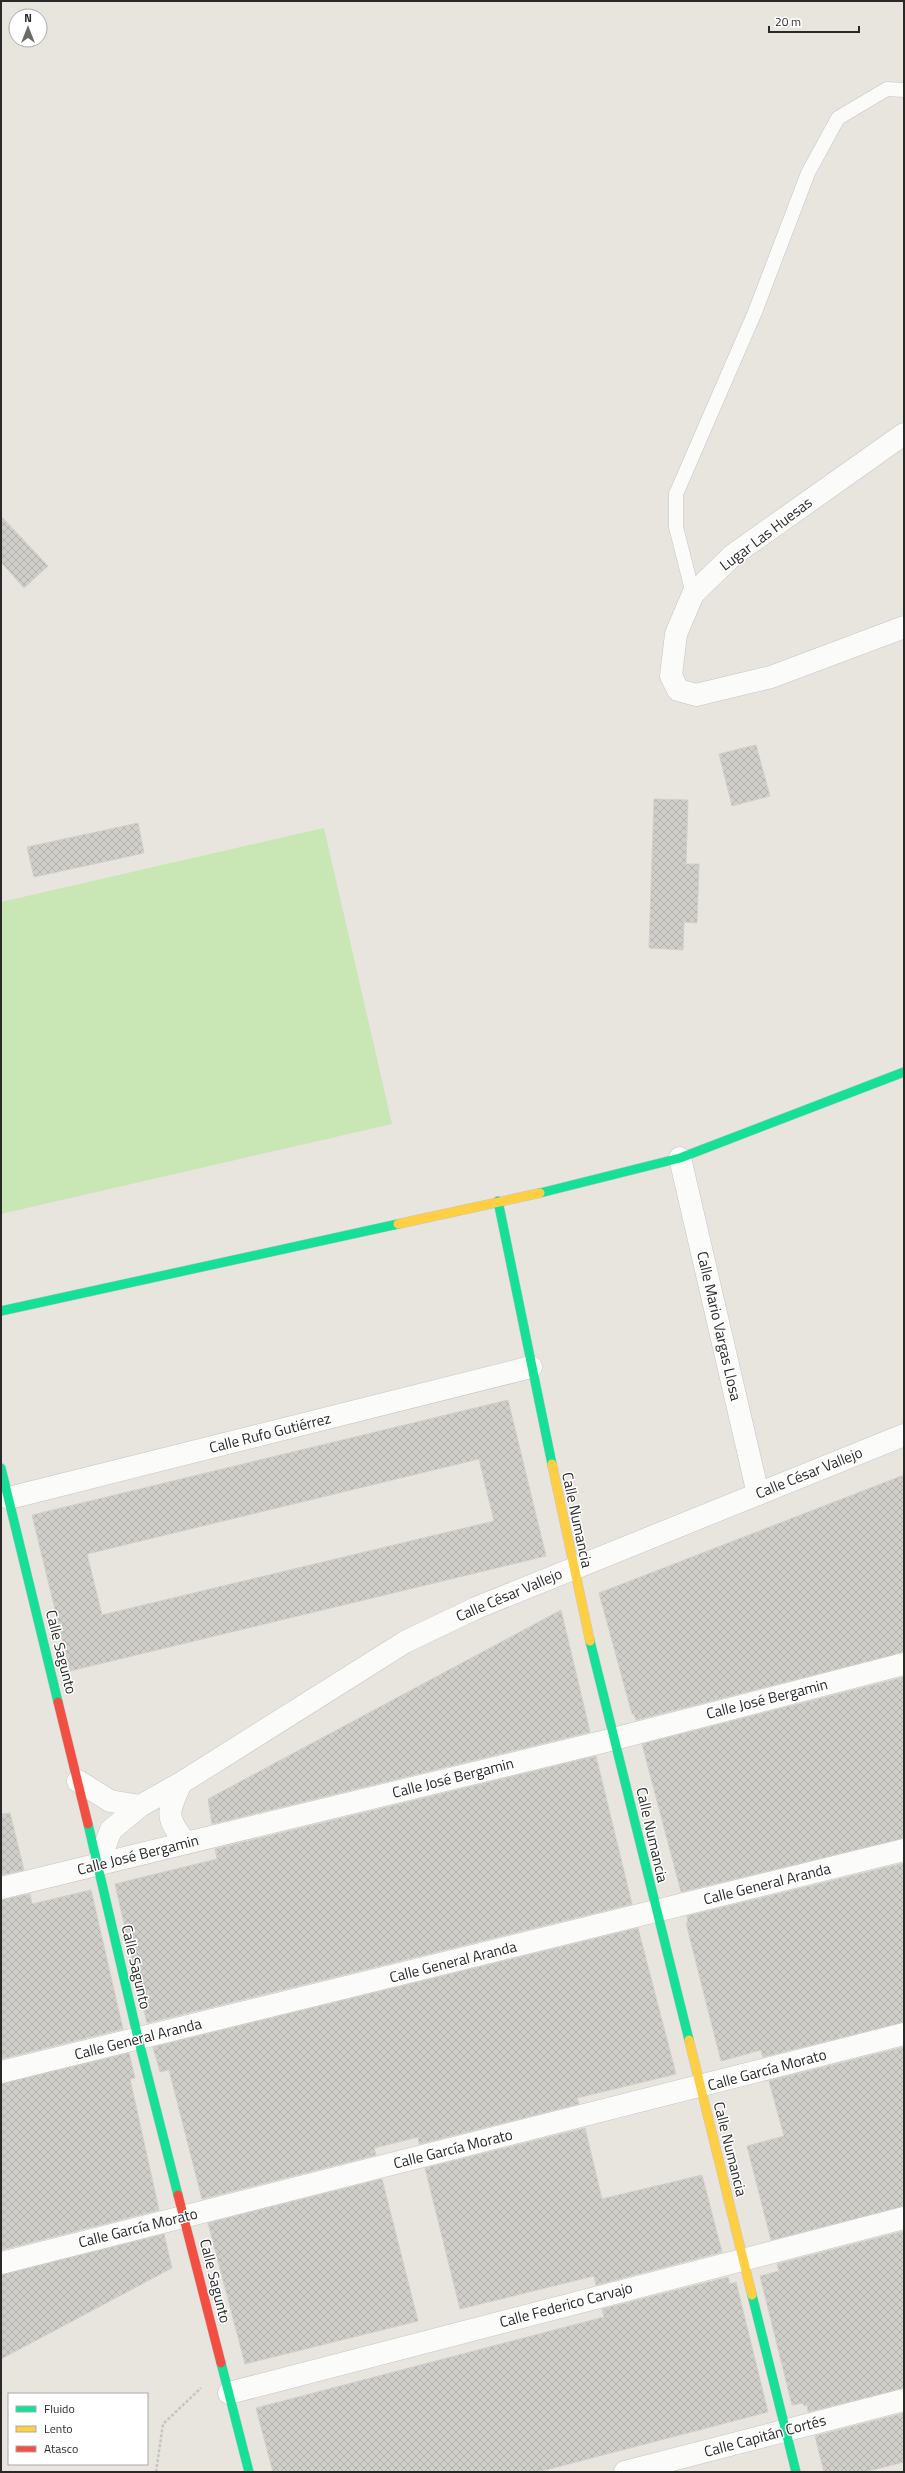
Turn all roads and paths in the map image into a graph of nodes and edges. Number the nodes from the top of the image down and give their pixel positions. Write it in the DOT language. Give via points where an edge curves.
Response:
graph roads {
  1 [pos="904,90"];
  2 [pos="904,434"];
  3 [pos="693,594"];
  4 [pos="904,627"];
  5 [pos="904,1072"];
  6 [pos="680,1158"];
  7 [pos="498,1201"];
  8 [pos="1,1311"];
  9 [pos="531,1367"];
  10 [pos="904,1435"];
  11 [pos="1,1468"];
  12 [pos="758,1494"];
  13 [pos="9,1498"];
  14 [pos="572,1568"];
  15 [pos="904,1664"];
  16 [pos="614,1739"];
  17 [pos="78,1781"];
  18 [pos="181,1783"];
  19 [pos="140,1806"];
  20 [pos="186,1843"];
  21 [pos="904,1850"];
  22 [pos="98,1864"];
  23 [pos="1,1888"];
  24 [pos="656,1912"];
  25 [pos="904,2034"];
  26 [pos="138,2038"];
  27 [pos="1,2072"];
  28 [pos="700,2088"];
  29 [pos="184,2216"];
  30 [pos="904,2218"];
  31 [pos="743,2259"];
  32 [pos="1,2264"];
  33 [pos="223,2366"];
  34 [pos="229,2393"];
  35 [pos="904,2400"];
  36 [pos="786,2430"];
  37 [pos="156,2472"];
  38 [pos="249,2472"];
  39 [pos="625,2472"];
  40 [pos="796,2472"];
  1 -- 3 [label="lane" via="887,89 838,118 808,173 755,312 676,494 676,527"];
  2 -- 3 [label="street, Lugar Las Huesas" via="733,555"];
  3 -- 4 [label="street, Lugar Las Huesas" via="676,634 671,676 678,690 696,695 771,677"];
  5 -- 6 [label="street"];
  6 -- 7 [label="street"];
  6 -- 12 [label="street, Calle Mario Vargas Llosa"];
  7 -- 8 [label="street"];
  7 -- 9 [label="street, Calle Numancia"];
  9 -- 13 [label="street, Calle Rufo Gutiérrez"];
  9 -- 14 [label="street, Calle Numancia"];
  10 -- 12 [label="street, Calle César Vallejo"];
  11 -- 13 [label="street, Calle Sagunto"];
  12 -- 14 [label="street, Calle César Vallejo"];
  13 -- 17 [label="street, Calle Sagunto"];
  14 -- 16 [label="street, Calle Numancia"];
  14 -- 18 [label="street, Calle César Vallejo" via="476,1608 405,1642"];
  15 -- 16 [label="street, Calle José Bergamin"];
  16 -- 20 [label="street, Calle José Bergamin"];
  16 -- 24 [label="street, Calle Numancia"];
  17 -- 19 [label="street" via="110,1801"];
  17 -- 22 [label="street, Calle Sagunto"];
  18 -- 19 [label="street, Calle César Vallejo"];
  18 -- 20 [label="street" via="170,1805 170,1822"];
  19 -- 22 [label="street, Calle César Vallejo" via="111,1830"];
  20 -- 22 [label="street, Calle José Bergamin"];
  21 -- 24 [label="street, Calle General Aranda"];
  22 -- 23 [label="street, Calle José Bergamin"];
  22 -- 26 [label="street, Calle Sagunto"];
  24 -- 26 [label="street, Calle General Aranda"];
  24 -- 28 [label="street, Calle Numancia"];
  25 -- 28 [label="street, Calle García Morato"];
  26 -- 27 [label="street, Calle General Aranda"];
  26 -- 29 [label="street, Calle Sagunto"];
  28 -- 29 [label="street, Calle García Morato"];
  28 -- 31 [label="street, Calle Numancia"];
  29 -- 32 [label="street, Calle García Morato"];
  29 -- 33 [label="street, Calle Sagunto"];
  30 -- 31 [label="street, Calle Federico Carvajo"];
  31 -- 34 [label="street, Calle Federico Carvajo"];
  31 -- 36 [label="street, Calle Numancia"];
  33 -- 34 [label="street, Calle Sagunto"];
  33 -- 37 [label="path" via="163,2424"];
  34 -- 38 [label="street, Calle Sagunto"];
  35 -- 36 [label="street, Calle Capitán Cortés"];
  36 -- 39 [label="street, Calle Capitán Cortés"];
  36 -- 40 [label="street, Calle Numancia"];
}
